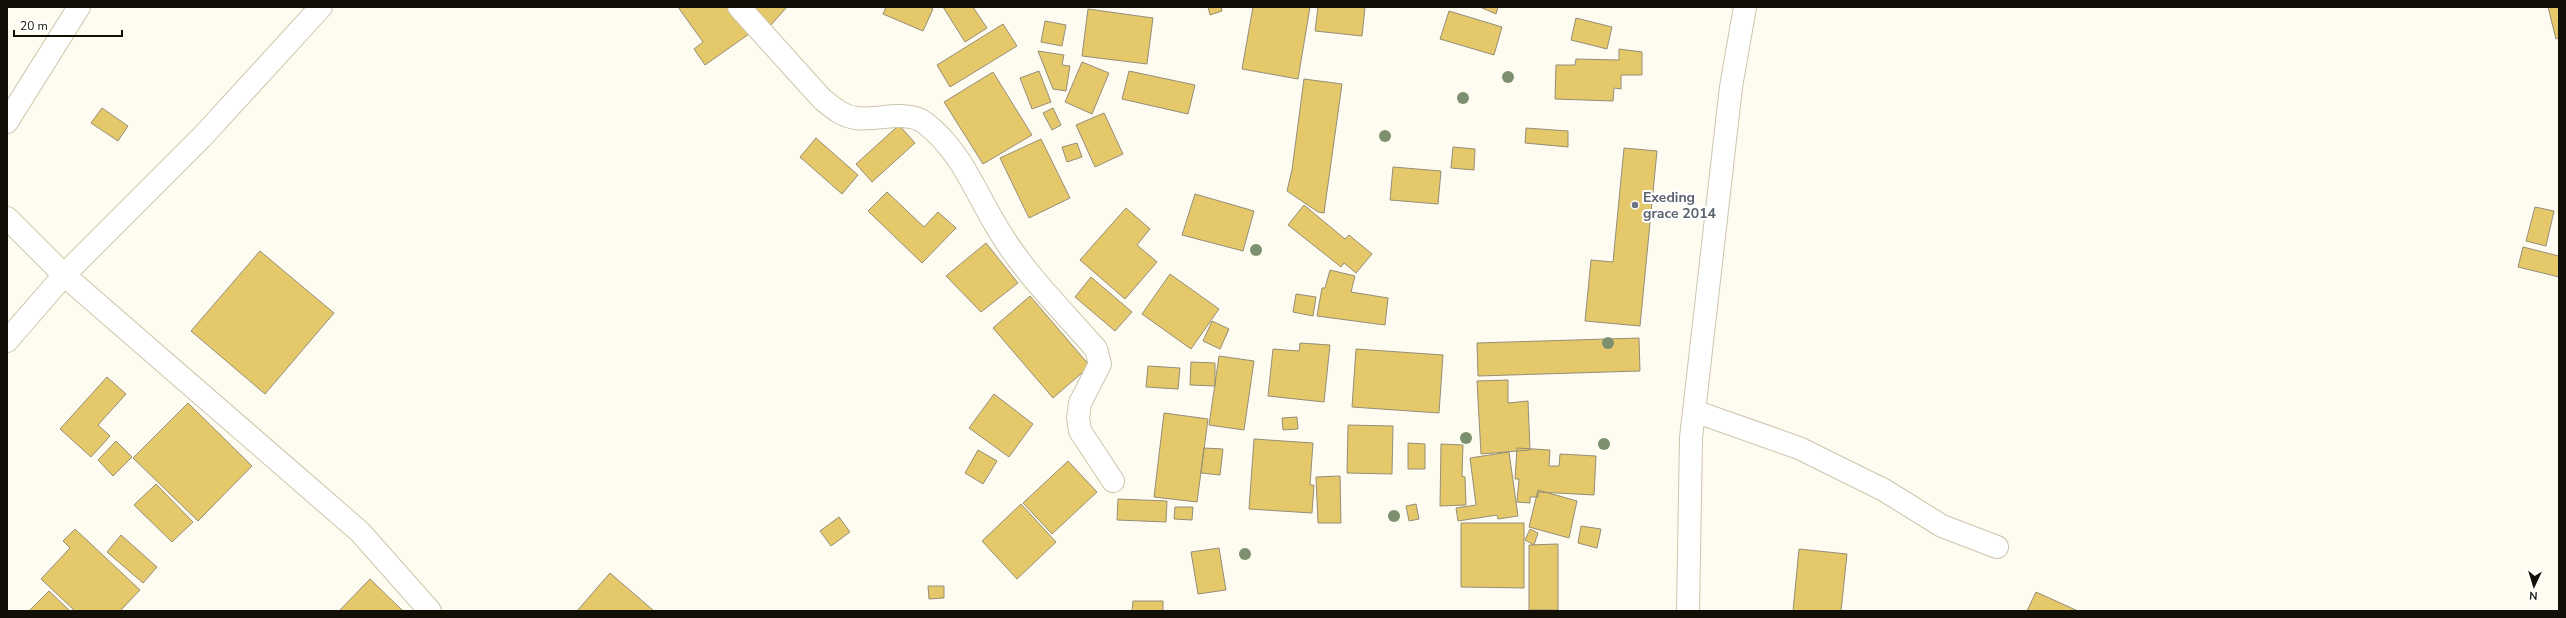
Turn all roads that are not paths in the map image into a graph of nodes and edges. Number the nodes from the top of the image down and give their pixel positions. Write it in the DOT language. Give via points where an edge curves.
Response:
graph roads {
  1 [pos="79,7"];
  2 [pos="321,7"];
  3 [pos="739,7"];
  4 [pos="1745,7"];
  5 [pos="7,122"];
  6 [pos="7,218"];
  7 [pos="64,275"];
  8 [pos="7,341"];
  9 [pos="1694,411"];
  10 [pos="1113,481"];
  11 [pos="1997,548"];
  12 [pos="430,611"];
  13 [pos="1688,611"];
  1 -- 5 [label="main road"];
  2 -- 7 [label="main road" via="202,137"];
  3 -- 10 [label="main road" via="822,99 838,113 856,118 899,116 922,121 945,140 969,174 1002,236 1028,271 1096,349 1100,364 1080,403 1080,431"];
  4 -- 9 [label="main road" via="1730,94"];
  6 -- 7 [label="main road"];
  7 -- 8 [label="main road"];
  7 -- 12 [label="main road" via="360,532"];
  9 -- 11 [label="main road" via="1799,448 1884,490 1942,526"];
  9 -- 13 [label="main road" via="1691,438"];
}
